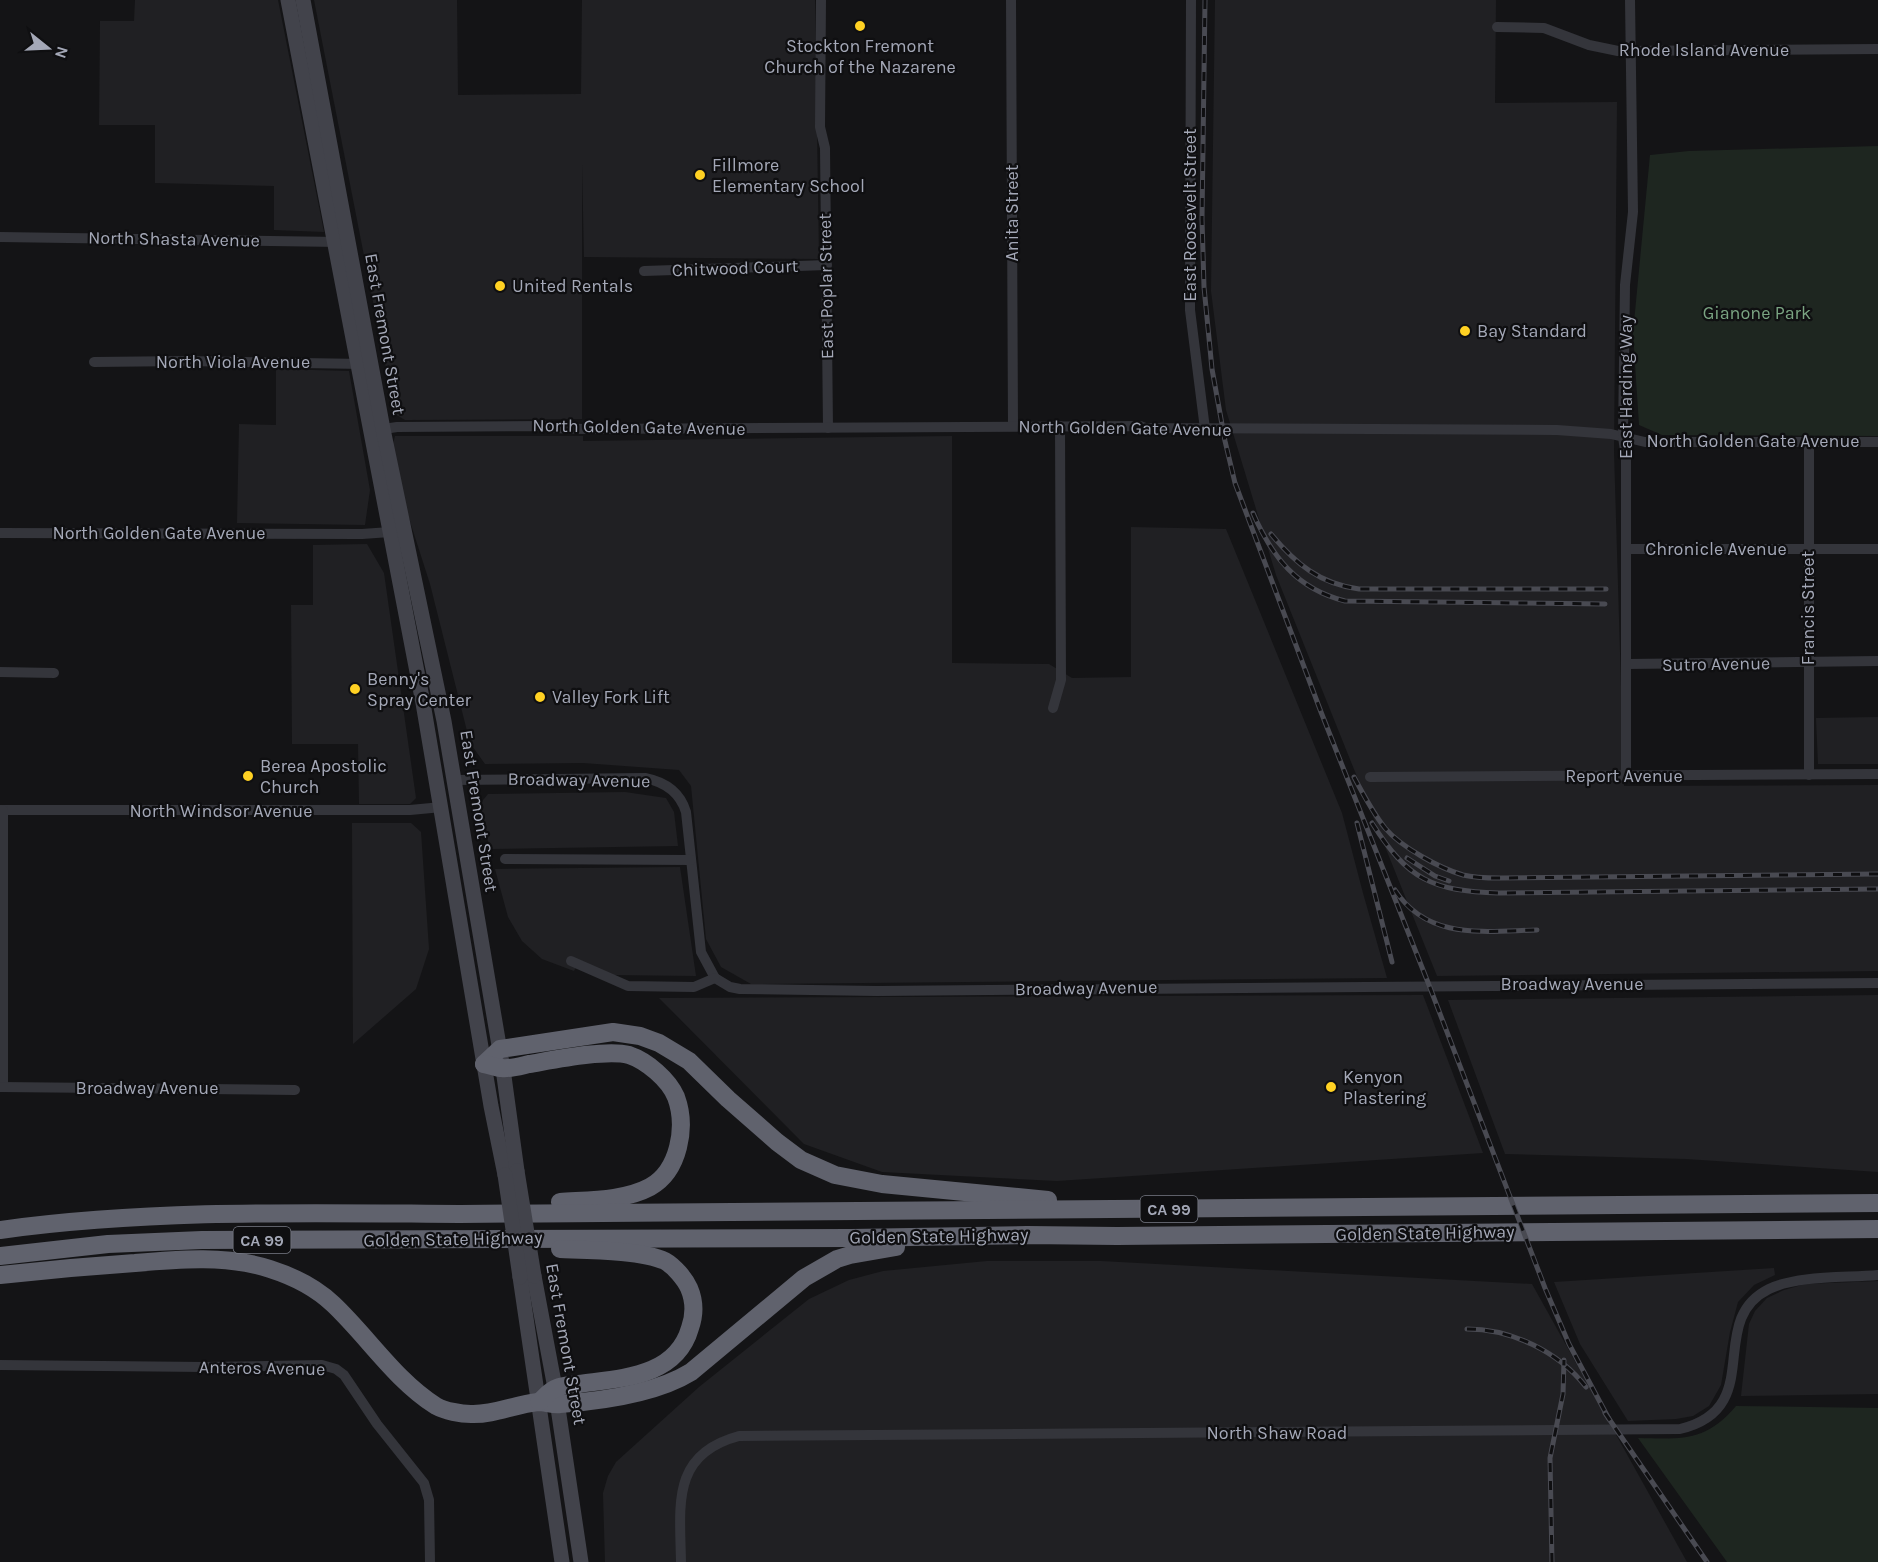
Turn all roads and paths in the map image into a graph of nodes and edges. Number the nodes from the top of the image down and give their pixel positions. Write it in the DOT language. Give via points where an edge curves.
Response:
graph roads {
  1 [pos="288,0"];
  2 [pos="303,0"];
  3 [pos="820,0"];
  4 [pos="1011,0"];
  5 [pos="1191,0"];
  6 [pos="1630,0"];
  7 [pos="1497,27"];
  8 [pos="1878,49"];
  9 [pos="1630,51"];
  10 [pos="0,237"];
  11 [pos="342,242"];
  12 [pos="827,265"];
  13 [pos="644,271"];
  14 [pos="94,362"];
  15 [pos="364,364"];
  16 [pos="1013,426"];
  17 [pos="1060,426"];
  18 [pos="828,428"];
  19 [pos="1205,429"];
  20 [pos="377,430"];
  21 [pos="1623,437"];
  22 [pos="1878,441"];
  23 [pos="1809,442"];
  24 [pos="390,532"];
  25 [pos="0,533"];
  26 [pos="1626,549"];
  27 [pos="1808,549"];
  28 [pos="1878,549"];
  29 [pos="1878,661"];
  30 [pos="1809,662"];
  31 [pos="1626,664"];
  32 [pos="0,672"];
  33 [pos="54,673"];
  34 [pos="1053,708"];
  35 [pos="1878,774"];
  36 [pos="1809,775"];
  37 [pos="1626,776"];
  38 [pos="1370,777"];
  39 [pos="453,780"];
  40 [pos="458,805"];
  41 [pos="442,807"];
  42 [pos="1,810"];
  43 [pos="505,859"];
  44 [pos="691,860"];
  45 [pos="571,961"];
  46 [pos="715,978"];
  47 [pos="1878,983"];
  48 [pos="500,1049"];
  49 [pos="484,1064"];
  50 [pos="503,1069"];
  51 [pos="1,1087"];
  52 [pos="295,1090"];
  53 [pos="511,1173"];
  54 [pos="1878,1203"];
  55 [pos="1124,1209"];
  56 [pos="460,1214"];
  57 [pos="1878,1229"];
  58 [pos="0,1230"];
  59 [pos="1028,1235"];
  60 [pos="525,1238"];
  61 [pos="0,1256"];
  62 [pos="0,1275"];
  63 [pos="1878,1275"];
  64 [pos="527,1277"];
  65 [pos="0,1365"];
  66 [pos="557,1396"];
  67 [pos="539,1402"];
  68 [pos="430,1562"];
  69 [pos="562,1562"];
  70 [pos="581,1562"];
  71 [pos="681,1562"];
  1 -- 11 [label="main road, East Fremont Street"];
  2 -- 11 [label="main road, East Fremont Street"];
  3 -- 12 [label="street, East Poplar Street" via="820,127 825,148"];
  4 -- 16 [label="street, Anita Street"];
  5 -- 19 [label="street, East Roosevelt Street" via="1190,309"];
  6 -- 9 [label="street, East Harding Way"];
  7 -- 9 [label="street, Rhode Island Avenue" via="1544,28 1606,50"];
  8 -- 9 [label="street, Rhode Island Avenue"];
  9 -- 21 [label="street, East Harding Way" via="1634,212 1625,285"];
  10 -- 11 [label="street, North Shasta Avenue"];
  11 -- 15 [label="main road, East Fremont Street"];
  12 -- 13 [label="street, Chitwood Court"];
  12 -- 18 [label="street, East Poplar Street"];
  14 -- 15 [label="street, North Viola Avenue"];
  15 -- 20 [label="main road, East Fremont Street"];
  16 -- 17 [label="street, North Golden Gate Avenue"];
  16 -- 18 [label="street, North Golden Gate Avenue"];
  17 -- 19 [label="street, North Golden Gate Avenue"];
  17 -- 34 [label="street" via="1061,680"];
  18 -- 20 [label="street, North Golden Gate Avenue" via="542,426"];
  19 -- 21 [label="street, North Golden Gate Avenue" via="1557,430"];
  20 -- 24 [label="main road, East Fremont Street"];
  20 -- 39 [label="main road, East Fremont Street" via="432,663"];
  21 -- 23 [label="street, North Golden Gate Avenue" via="1645,442"];
  21 -- 26 [label="street, East Harding Way"];
  22 -- 23 [label="street, North Golden Gate Avenue"];
  23 -- 27 [label="street, Francis Street"];
  24 -- 25 [label="street, North Golden Gate Avenue"];
  24 -- 41 [label="main road, East Fremont Street"];
  26 -- 27 [label="street, Chronicle Avenue"];
  26 -- 31 [label="street, East Harding Way"];
  27 -- 28 [label="street, Chronicle Avenue"];
  27 -- 30 [label="street, Francis Street"];
  29 -- 30 [label="street, Sutro Avenue"];
  30 -- 31 [label="street, Sutro Avenue"];
  30 -- 36 [label="street, Francis Street"];
  31 -- 37 [label="street, East Harding Way"];
  32 -- 33 [label="street"];
  35 -- 36 [label="street, Report Avenue"];
  36 -- 37 [label="street, Report Avenue"];
  37 -- 38 [label="street, Report Avenue"];
  39 -- 40 [label="main road, East Fremont Street"];
  39 -- 44 [label="street, Broadway Avenue" via="634,778 659,782 677,794 684,805"];
  40 -- 41 [label="main road"];
  40 -- 48 [label="main road, East Fremont Street"];
  41 -- 42 [label="street, North Windsor Avenue"];
  41 -- 49 [label="main road, East Fremont Street"];
  42 -- 51 [label="street"];
  43 -- 44 [label="street"];
  44 -- 46 [label="street, Broadway Avenue" via="699,943"];
  45 -- 46 [label="street" via="628,986 694,987"];
  46 -- 47 [label="street, Broadway Avenue" via="740,989 790,990"];
  48 -- 49 [label="highway"];
  48 -- 50 [label="main road, East Fremont Street"];
  48 -- 55 [label="highway" via="613,1032 640,1036 688,1061 801,1160 835,1174 882,1184"];
  49 -- 50 [label="highway"];
  49 -- 53 [label="main road, East Fremont Street"];
  50 -- 53 [label="main road, East Fremont Street"];
  50 -- 56 [label="highway" via="609,1054 638,1059 660,1075 676,1097 682,1125 677,1152 667,1172 652,1186 638,1192 583,1201 490,1204"];
  51 -- 52 [label="street, Broadway Avenue"];
  53 -- 64 [label="main road, East Fremont Street, bridge"];
  54 -- 55 [label="highway, Golden State Highway / CA 99"];
  55 -- 56 [label="highway, Golden State Highway / CA 99"];
  56 -- 58 [label="highway, Golden State Highway / CA 99" via="260,1212"];
  57 -- 59 [label="highway, Golden State Highway / CA 99"];
  59 -- 60 [label="highway, Golden State Highway / CA 99"];
  59 -- 66 [label="highway" via="886,1248 837,1259 804,1278 675,1382 631,1394"];
  60 -- 61 [label="highway, Golden State Highway / CA 99" via="202,1240 108,1244"];
  60 -- 66 [label="highway" via="541,1248 636,1254 665,1261 687,1284 694,1299 688,1337 666,1363 652,1371"];
  62 -- 67 [label="highway" via="160,1261 238,1261 304,1283 332,1304 416,1390 438,1407 471,1414"];
  63 -- 71 [label="street, North Shaw Road" via="1798,1281 1771,1288 1756,1297 1738,1326 1731,1385 1724,1401 1707,1418 1680,1429 738,1436 706,1450 684,1480 680,1504"];
  64 -- 66 [label="main road, East Fremont Street"];
  64 -- 67 [label="main road, East Fremont Street"];
  65 -- 68 [label="street, Anteros Avenue" via="322,1365 336,1369 424,1483 429,1500"];
  66 -- 67 [label="highway"];
  66 -- 70 [label="main road, East Fremont Street"];
  67 -- 69 [label="main road, East Fremont Street"];
}
